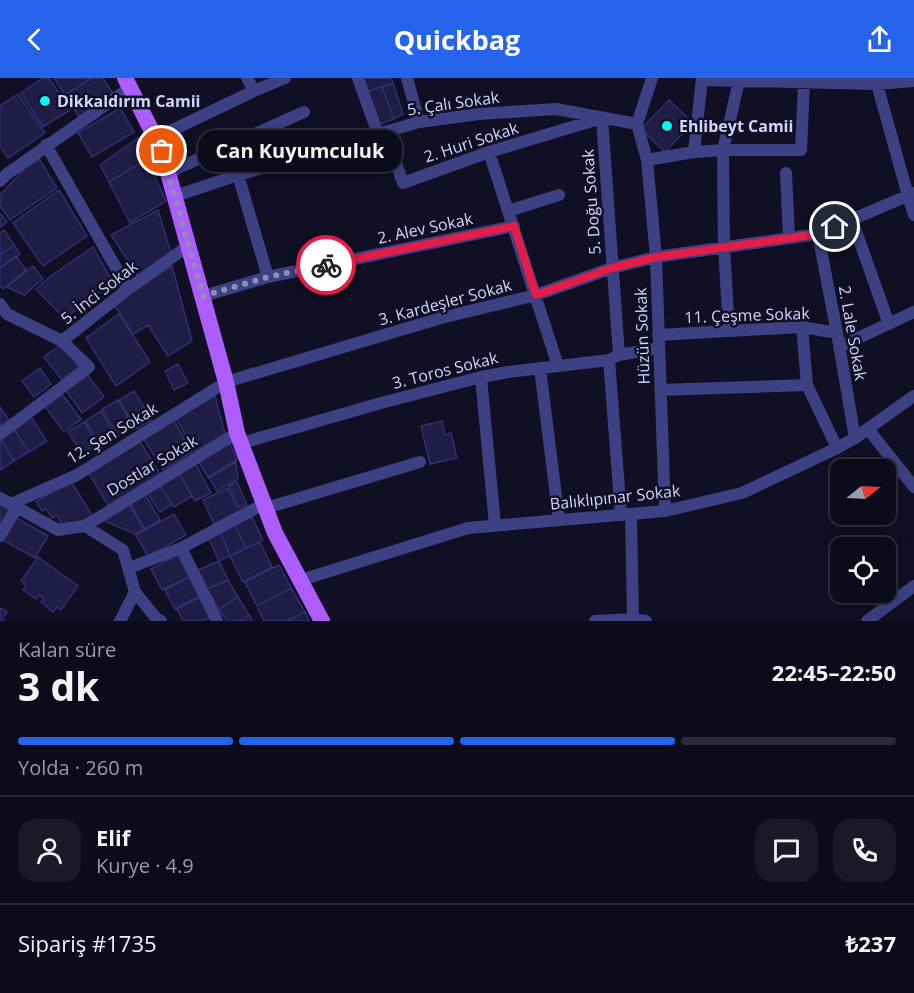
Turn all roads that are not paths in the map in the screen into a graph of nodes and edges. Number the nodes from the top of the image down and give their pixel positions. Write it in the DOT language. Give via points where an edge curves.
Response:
graph roads {
  1 [pos="248,78"];
  2 [pos="285,78"];
  3 [pos="358,78"];
  4 [pos="407,78"];
  5 [pos="652,78"];
  6 [pos="703,79"];
  7 [pos="739,81"];
  8 [pos="914,81"];
  9 [pos="128,83"];
  10 [pos="804,83"];
  11 [pos="877,84"];
  12 [pos="254,92"];
  13 [pos="304,111"];
  14 [pos="602,118"];
  15 [pos="419,122"];
  16 [pos="637,124"];
  17 [pos="382,133"];
  18 [pos="156,138"];
  19 [pos="46,146"];
  20 [pos="723,150"];
  21 [pos="489,152"];
  22 [pos="694,152"];
  23 [pos="647,160"];
  24 [pos="169,172"];
  25 [pos="786,173"];
  26 [pos="2,175"];
  27 [pos="238,175"];
  28 [pos="560,195"];
  29 [pos="911,195"];
  30 [pos="175,196"];
  31 [pos="508,211"];
  32 [pos="914,215"];
  33 [pos="852,220"];
  34 [pos="514,226"];
  35 [pos="818,234"];
  36 [pos="789,238"];
  37 [pos="188,246"];
  38 [pos="724,247"];
  39 [pos="656,257"];
  40 [pos="612,268"];
  41 [pos="268,277"];
  42 [pos="128,289"];
  43 [pos="536,295"];
  44 [pos="203,296"];
  45 [pos="914,312"];
  46 [pos="2,313"];
  47 [pos="889,324"];
  48 [pos="802,327"];
  49 [pos="729,331"];
  50 [pos="837,333"];
  51 [pos="658,335"];
  52 [pos="62,341"];
  53 [pos="839,347"];
  54 [pos="659,348"];
  55 [pos="614,358"];
  56 [pos="558,366"];
  57 [pos="540,368"];
  58 [pos="481,377"];
  59 [pos="226,382"];
  60 [pos="807,385"];
  61 [pos="660,390"];
  62 [pos="914,396"];
  63 [pos="868,429"];
  64 [pos="0,434"];
  65 [pos="240,438"];
  66 [pos="855,438"];
  67 [pos="837,448"];
  68 [pos="420,462"];
  69 [pos="914,487"];
  70 [pos="9,503"];
  71 [pos="265,506"];
  72 [pos="665,512"];
  73 [pos="626,515"];
  74 [pos="559,520"];
  75 [pos="495,525"];
  76 [pos="85,526"];
  77 [pos="0,536"];
  78 [pos="181,548"];
  79 [pos="129,568"];
  80 [pos="301,580"];
  81 [pos="914,586"];
  82 [pos="135,591"];
  83 [pos="156,620"];
  84 [pos="640,620"];
  85 [pos="120,621"];
  86 [pos="217,621"];
  87 [pos="322,621"];
  88 [pos="595,621"];
  89 [pos="867,621"];
  1 -- 12 [label="street"];
  2 -- 12 [label="street"];
  3 -- 17 [label="street"];
  4 -- 15 [label="street"];
  5 -- 16 [label="street"];
  6 -- 7 [label="street"];
  6 -- 22 [label="street"];
  7 -- 10 [label="street"];
  7 -- 20 [label="street"];
  8 -- 11 [label="street"];
  9 -- 18 [label="main road"];
  9 -- 19 [label="street"];
  10 -- 11 [label="street"];
  10 -- 20 [label="street" via="801,150"];
  11 -- 29 [label="street"];
  12 -- 18 [label="street"];
  13 -- 24 [label="street"];
  14 -- 15 [label="street, 5. Çalı Sokak" via="556,109"];
  14 -- 16 [label="street, 5. Çalı Sokak"];
  14 -- 21 [label="street, 2. Huri Sokak"];
  14 -- 40 [label="street, 5. Doğu Sokak"];
  15 -- 17 [label="street, 5. Çalı Sokak"];
  16 -- 23 [label="street, Hüzün Sokak"];
  17 -- 21 [label="street, 2. Huri Sokak" via="403,183"];
  17 -- 27 [label="street, 5. Çalı Sokak"];
  18 -- 24 [label="main road"];
  19 -- 26 [label="street"];
  19 -- 42 [label="street"];
  20 -- 22 [label="street"];
  20 -- 38 [label="street"];
  21 -- 31 [label="street"];
  22 -- 23 [label="street"];
  23 -- 39 [label="street, Hüzün Sokak"];
  24 -- 30 [label="main road"];
  25 -- 36 [label="street"];
  27 -- 30 [label="street, 5. Çalı Sokak"];
  27 -- 41 [label="street"];
  28 -- 31 [label="street"];
  29 -- 32 [label="street"];
  29 -- 33 [label="street, 3. Kardeşler Sokak"];
  30 -- 37 [label="main road"];
  31 -- 34 [label="street"];
  33 -- 35 [label="street, 3. Kardeşler Sokak"];
  33 -- 47 [label="street"];
  34 -- 41 [label="street, 2. Alev Sokak"];
  34 -- 43 [label="street"];
  35 -- 36 [label="street, 3. Kardeşler Sokak"];
  35 -- 50 [label="street, 2. Lale Sokak"];
  36 -- 38 [label="street, 3. Kardeşler Sokak"];
  37 -- 42 [label="street, 5. İnci Sokak"];
  37 -- 44 [label="main road"];
  38 -- 39 [label="street, 3. Kardeşler Sokak"];
  38 -- 49 [label="street"];
  39 -- 40 [label="street, 3. Kardeşler Sokak"];
  39 -- 51 [label="street, Hüzün Sokak"];
  40 -- 43 [label="street, 3. Kardeşler Sokak"];
  40 -- 55 [label="street, 5. Doğu Sokak"];
  41 -- 44 [label="street, 2. Alev Sokak"];
  42 -- 52 [label="street, 5. İnci Sokak"];
  43 -- 56 [label="street"];
  43 -- 59 [label="street, 3. Kardeşler Sokak" via="441,318"];
  44 -- 59 [label="main road"];
  45 -- 47 [label="street"];
  46 -- 52 [label="street"];
  47 -- 53 [label="street"];
  48 -- 49 [label="street, 11. Çeşme Sokak"];
  48 -- 50 [label="street, 11. Çeşme Sokak"];
  48 -- 60 [label="street"];
  49 -- 51 [label="street, 11. Çeşme Sokak"];
  50 -- 53 [label="street, 2. Lale Sokak"];
  51 -- 54 [label="street, Hüzün Sokak"];
  52 -- 64 [label="street, 5. İnci Sokak" via="89,367"];
  53 -- 66 [label="street, 2. Lale Sokak"];
  54 -- 55 [label="street, 3. Toros Sokak"];
  54 -- 61 [label="street, Hüzün Sokak"];
  55 -- 56 [label="street, 3. Toros Sokak"];
  55 -- 73 [label="street, 5. Doğu Sokak"];
  56 -- 57 [label="street, 3. Toros Sokak"];
  57 -- 58 [label="street, 3. Toros Sokak"];
  57 -- 74 [label="street"];
  58 -- 65 [label="street, 3. Toros Sokak"];
  58 -- 75 [label="street"];
  59 -- 65 [label="main road"];
  59 -- 70 [label="street, 12. Şen Sokak" via="77,475"];
  60 -- 61 [label="street"];
  60 -- 67 [label="street"];
  61 -- 72 [label="street, Hüzün Sokak"];
  62 -- 63 [label="street, Balıklıpınar Sokak"];
  63 -- 66 [label="street, Balıklıpınar Sokak"];
  63 -- 69 [label="street"];
  65 -- 71 [label="main road"];
  65 -- 76 [label="street, Dostlar Sokak"];
  66 -- 67 [label="street, Balıklıpınar Sokak"];
  67 -- 72 [label="street, Balıklıpınar Sokak" via="742,493"];
  68 -- 71 [label="street"];
  70 -- 76 [label="street" via="58,530"];
  70 -- 77 [label="street"];
  71 -- 78 [label="street"];
  71 -- 80 [label="main road"];
  72 -- 73 [label="street, Balıklıpınar Sokak"];
  73 -- 74 [label="street, Balıklıpınar Sokak"];
  73 -- 84 [label="street, 5. Doğu Sokak"];
  74 -- 75 [label="street, Balıklıpınar Sokak"];
  75 -- 80 [label="street, Balıklıpınar Sokak" via="468,528"];
  76 -- 79 [label="street" via="123,550"];
  78 -- 79 [label="street"];
  78 -- 86 [label="street"];
  79 -- 82 [label="street"];
  80 -- 87 [label="main road"];
  81 -- 89 [label="street"];
  82 -- 83 [label="street"];
  82 -- 85 [label="street"];
  84 -- 88 [label="street"];
}
